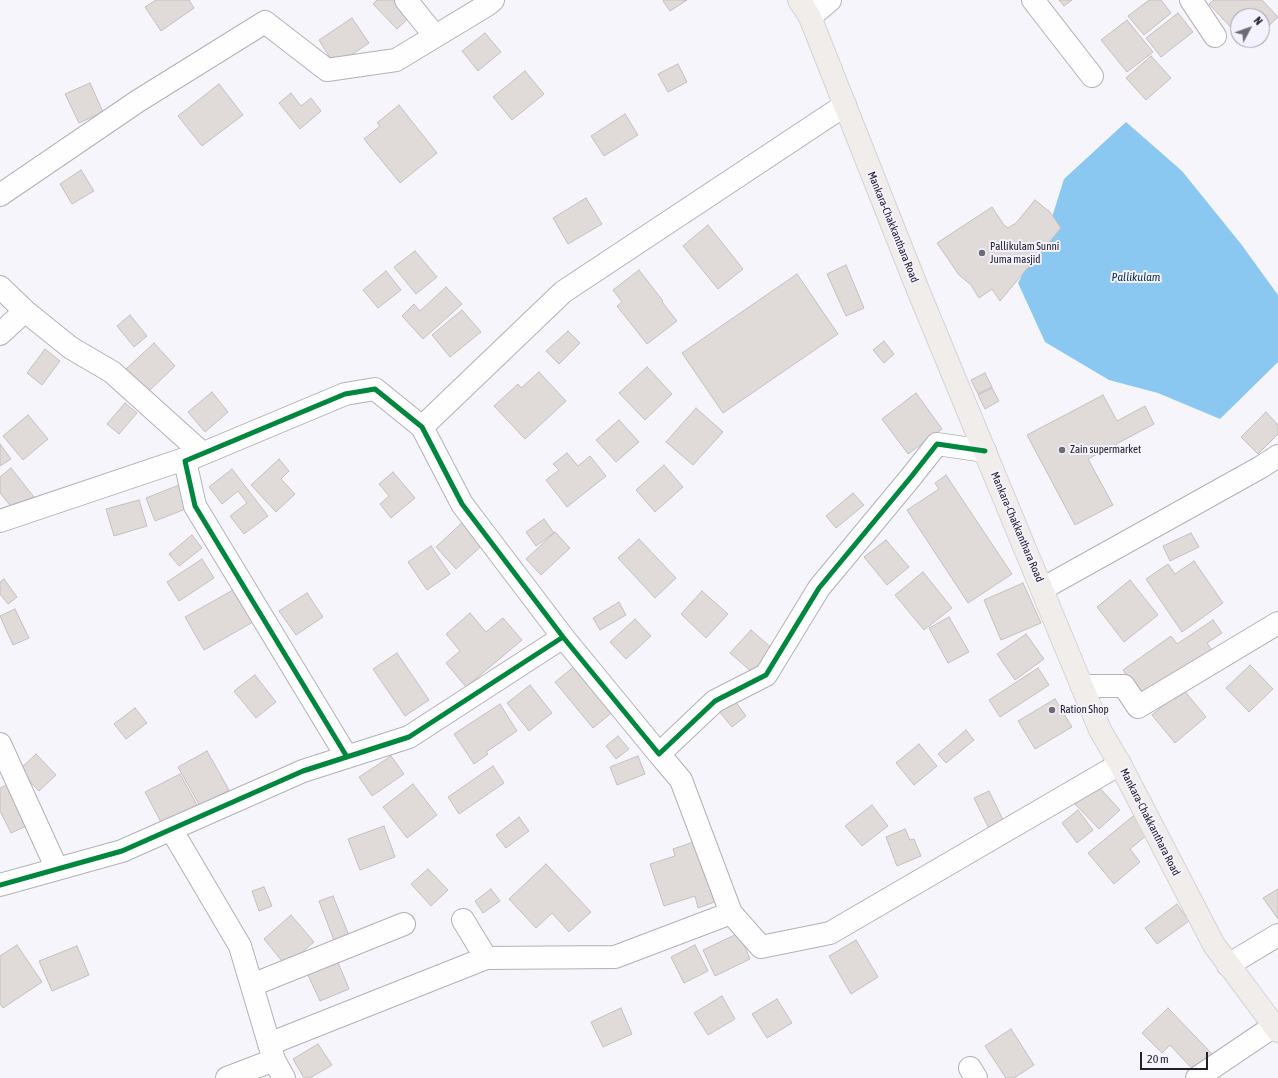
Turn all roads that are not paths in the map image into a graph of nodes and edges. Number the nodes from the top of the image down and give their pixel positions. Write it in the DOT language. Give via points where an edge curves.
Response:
graph roads {
  1 [pos="406,0"];
  2 [pos="493,0"];
  3 [pos="830,0"];
  4 [pos="1033,0"];
  5 [pos="1191,0"];
  6 [pos="805,9"];
  7 [pos="435,36"];
  8 [pos="1215,36"];
  9 [pos="1092,76"];
  10 [pos="845,105"];
  11 [pos="0,195"];
  12 [pos="0,287"];
  13 [pos="25,311"];
  14 [pos="0,334"];
  15 [pos="422,427"];
  16 [pos="985,451"];
  17 [pos="202,453"];
  18 [pos="1278,456"];
  19 [pos="0,521"];
  20 [pos="1042,589"];
  21 [pos="1278,624"];
  22 [pos="563,637"];
  23 [pos="1082,686"];
  24 [pos="0,744"];
  25 [pos="659,754"];
  26 [pos="347,757"];
  27 [pos="1120,764"];
  28 [pos="170,829"];
  29 [pos="57,869"];
  30 [pos="0,885"];
  31 [pos="730,912"];
  32 [pos="463,920"];
  33 [pos="404,924"];
  34 [pos="1278,936"];
  35 [pos="486,958"];
  36 [pos="1228,965"];
  37 [pos="252,985"];
  38 [pos="1276,1029"];
  39 [pos="276,1061"];
  40 [pos="227,1078"];
  41 [pos="1197,1078"];
  1 -- 7 [label="street"];
  2 -- 7 [label="street"];
  3 -- 6 [label="street"];
  4 -- 9 [label="street"];
  5 -- 8 [label="street"];
  6 -- 10 [label="main road, Mankara-Chakkanthara Road"];
  7 -- 11 [label="street" via="396,60 327,70 265,22 138,101"];
  10 -- 15 [label="street" via="563,292"];
  10 -- 16 [label="main road, Mankara-Chakkanthara Road"];
  12 -- 13 [label="street"];
  13 -- 14 [label="street"];
  13 -- 17 [label="street" via="71,348 112,372"];
  15 -- 17 [label="street" via="375,389 345,394"];
  15 -- 22 [label="street" via="462,504"];
  16 -- 20 [label="main road, Mankara-Chakkanthara Road"];
  16 -- 25 [label="street" via="936,444 819,588 766,675 715,701"];
  17 -- 19 [label="street"];
  17 -- 26 [label="street" via="185,461 195,506"];
  18 -- 20 [label="street"];
  20 -- 23 [label="main road, Mankara-Chakkanthara Road"];
  21 -- 23 [label="street" via="1138,707 1124,686"];
  22 -- 25 [label="street"];
  22 -- 26 [label="street" via="408,736"];
  23 -- 27 [label="main road, Mankara-Chakkanthara Road" via="1100,730"];
  24 -- 29 [label="street"];
  25 -- 31 [label="street" via="681,780"];
  26 -- 28 [label="street" via="303,772"];
  27 -- 31 [label="street" via="830,933 761,947"];
  27 -- 36 [label="main road, Mankara-Chakkanthara Road" via="1214,945"];
  28 -- 29 [label="street" via="122,850"];
  28 -- 37 [label="street" via="240,946"];
  29 -- 30 [label="street"];
  31 -- 35 [label="street" via="615,957"];
  32 -- 35 [label="street"];
  33 -- 37 [label="street"];
  34 -- 36 [label="street"];
  35 -- 39 [label="street"];
  36 -- 38 [label="main road, Mankara-Chakkanthara Road"];
  37 -- 39 [label="street"];
  38 -- 41 [label="street"];
  39 -- 40 [label="street"];
}
